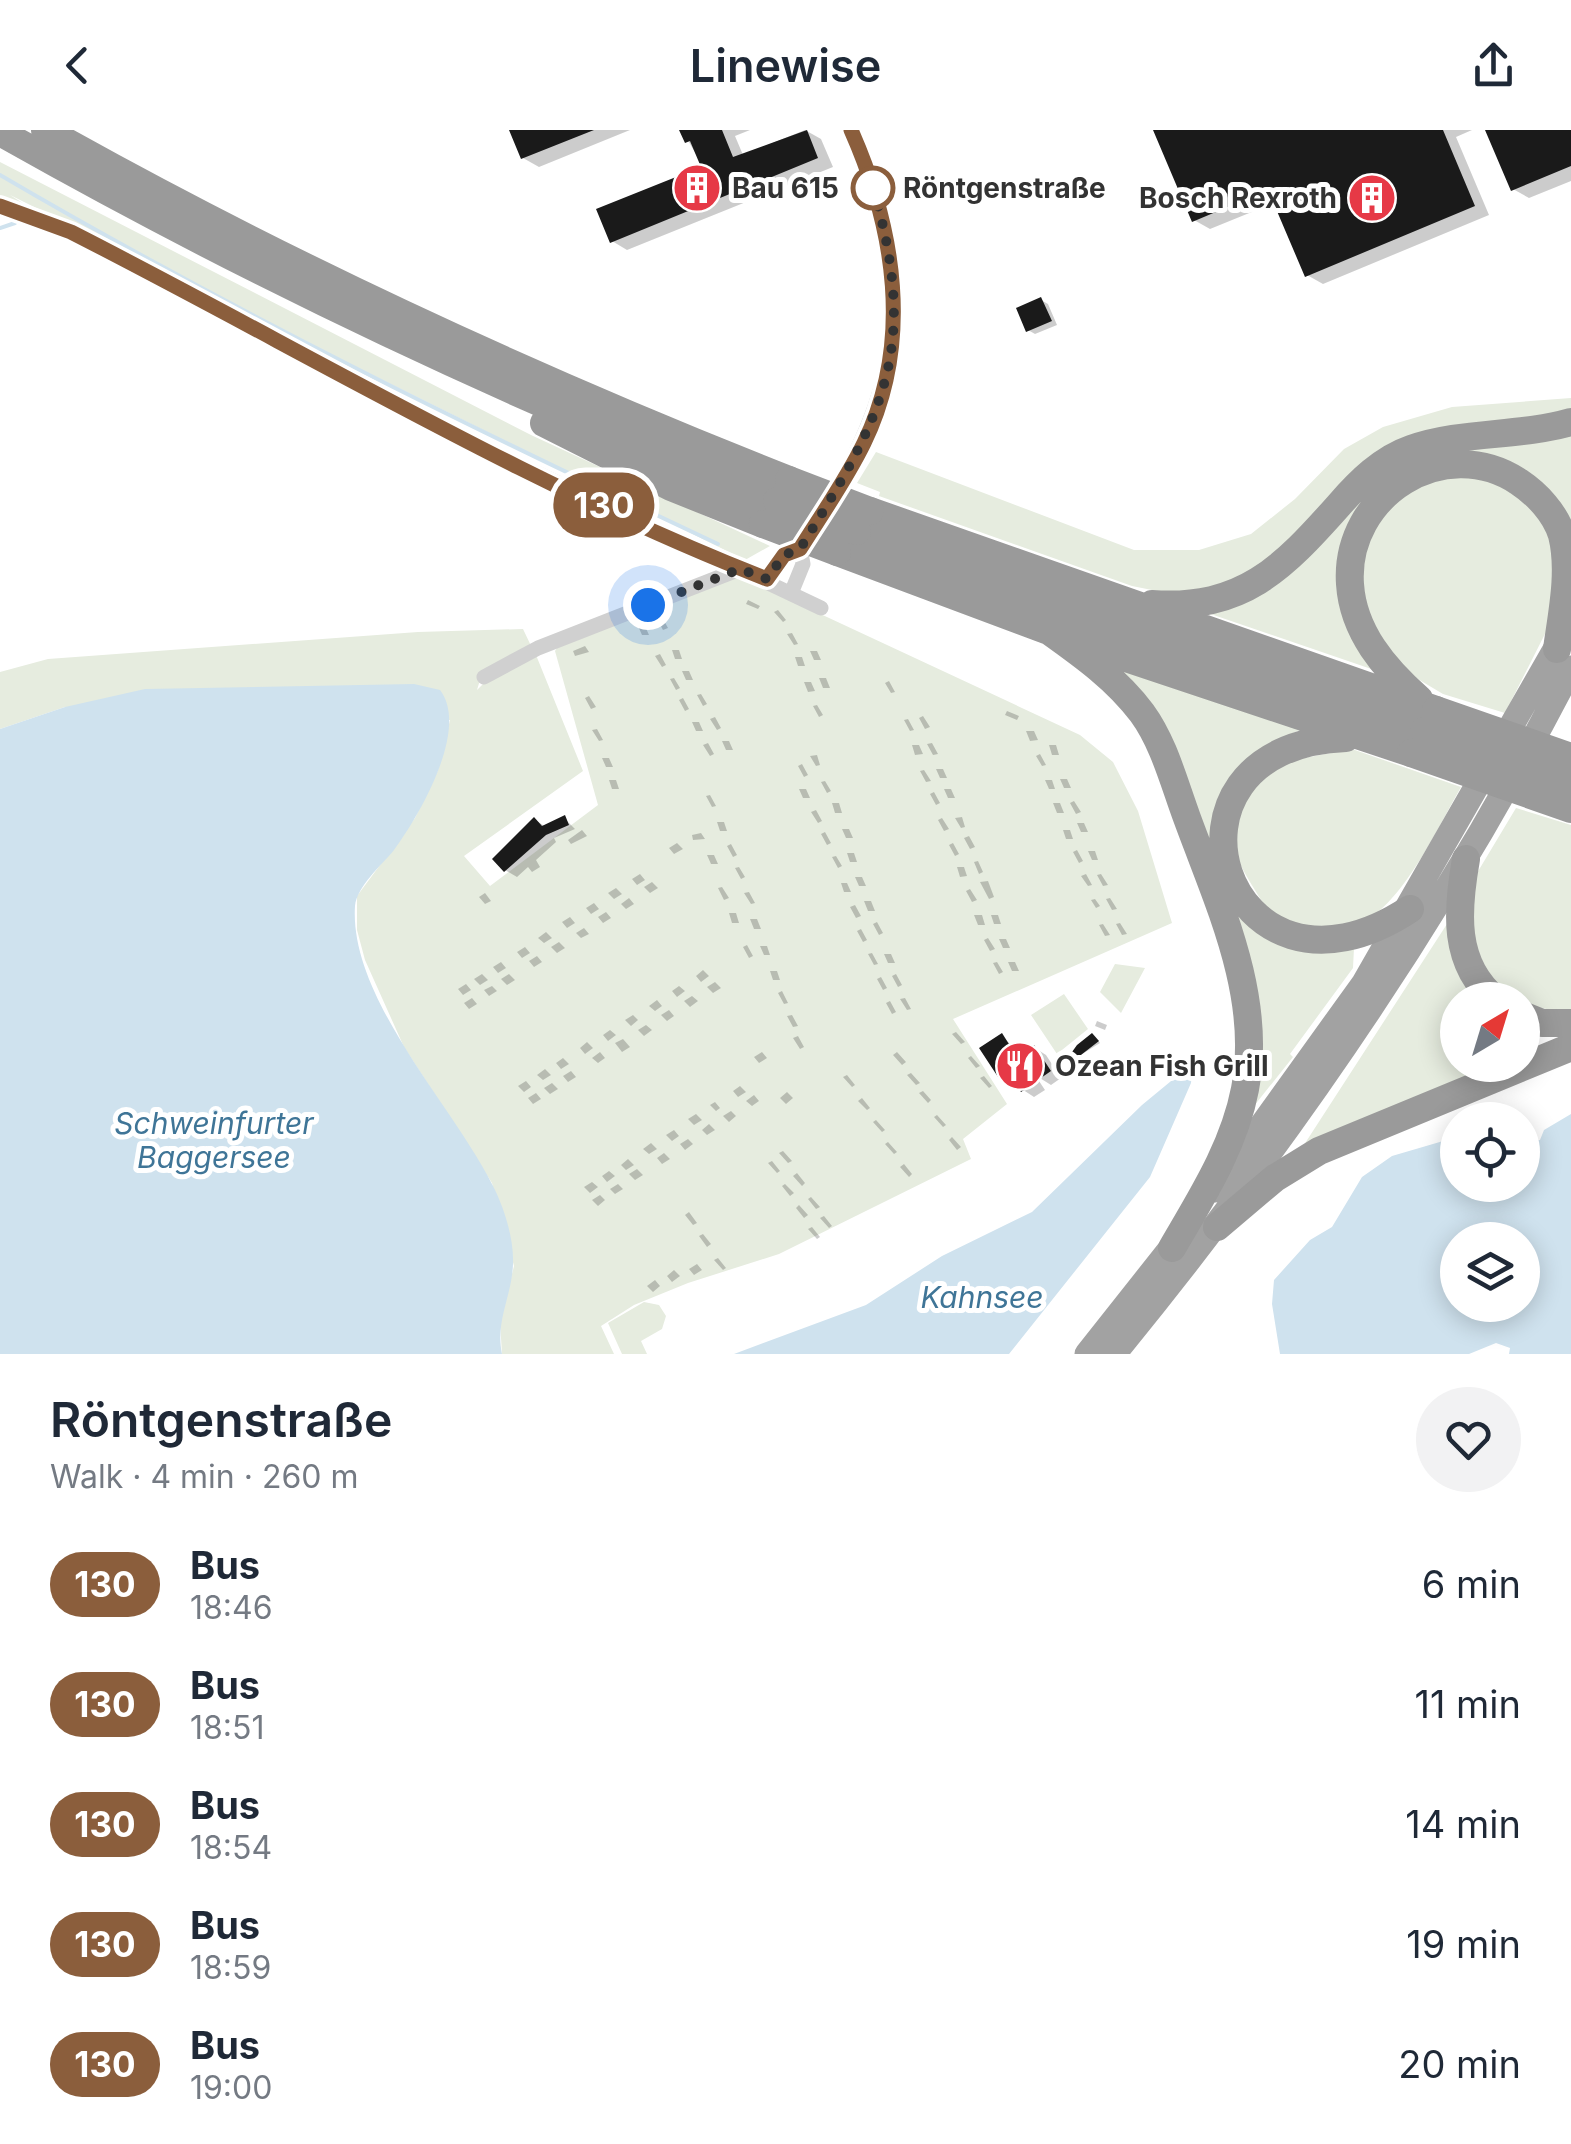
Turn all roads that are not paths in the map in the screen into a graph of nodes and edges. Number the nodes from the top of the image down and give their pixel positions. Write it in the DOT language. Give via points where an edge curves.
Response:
graph roads {
  1 [pos="45,130"];
  2 [pos="851,130"];
  3 [pos="0,132"];
  4 [pos="0,206"];
  5 [pos="1571,422"];
  6 [pos="776,501"];
  7 [pos="863,521"];
  8 [pos="800,549"];
  9 [pos="740,569"];
  10 [pos="767,579"];
  11 [pos="792,591"];
  12 [pos="1122,602"];
  13 [pos="821,608"];
  14 [pos="1571,618"];
  15 [pos="1045,628"];
  16 [pos="1564,658"];
  17 [pos="484,677"];
  18 [pos="1425,725"];
  19 [pos="1364,737"];
  20 [pos="1571,757"];
  21 [pos="1571,782"];
  22 [pos="1571,809"];
  23 [pos="1466,859"];
  24 [pos="1410,908"];
  25 [pos="1482,982"];
  26 [pos="1540,1022"];
  27 [pos="1571,1022"];
  28 [pos="1571,1047"];
  29 [pos="1217,1227"];
  30 [pos="1172,1248"];
  31 [pos="1087,1354"];
  32 [pos="1114,1354"];
  1 -- 6 [label="highway" via="279,257"];
  2 -- 8 [label="street" via="887,245 895,329 864,444"];
  3 -- 6 [label="highway" via="184,234 454,366"];
  4 -- 9 [label="street" via="71,232 420,415"];
  5 -- 12 [label="highway" via="1411,449 1379,466 1302,547 1239,594 1204,604"];
  6 -- 7 [label="highway, bridge"];
  6 -- 15 [label="highway, bridge" via="837,552"];
  7 -- 12 [label="highway"];
  7 -- 18 [label="highway" via="1002,587"];
  8 -- 10 [label="street" via="784,555"];
  8 -- 11 [label="street" via="803,564"];
  9 -- 10 [label="street"];
  9 -- 17 [label="street" via="538,648"];
  10 -- 11 [label="street"];
  11 -- 13 [label="street"];
  12 -- 18 [label="highway"];
  14 -- 16 [label="highway"];
  15 -- 19 [label="highway"];
  15 -- 30 [label="highway" via="1105,673 1152,730 1246,999 1250,1036 1237,1123"];
  16 -- 18 [label="highway" via="1566,563 1562,535 1542,502 1486,467 1432,467 1402,480 1363,521 1350,582 1354,610 1377,656"];
  16 -- 23 [label="highway"];
  16 -- 24 [label="highway"];
  18 -- 19 [label="highway"];
  18 -- 20 [label="highway, bridge"];
  18 -- 21 [label="highway, bridge"];
  18 -- 22 [label="highway, bridge"];
  19 -- 24 [label="highway" via="1302,742 1268,757 1242,782 1230,803 1222,849 1230,881 1251,912 1316,942 1365,934"];
  23 -- 25 [label="highway" via="1458,916 1466,962"];
  23 -- 29 [label="highway" via="1382,995"];
  24 -- 30 [label="highway" via="1314,1057"];
  26 -- 27 [label="highway"];
  28 -- 29 [label="highway" via="1319,1152 1275,1178"];
  29 -- 32 [label="highway"];
  30 -- 31 [label="highway"];
}
